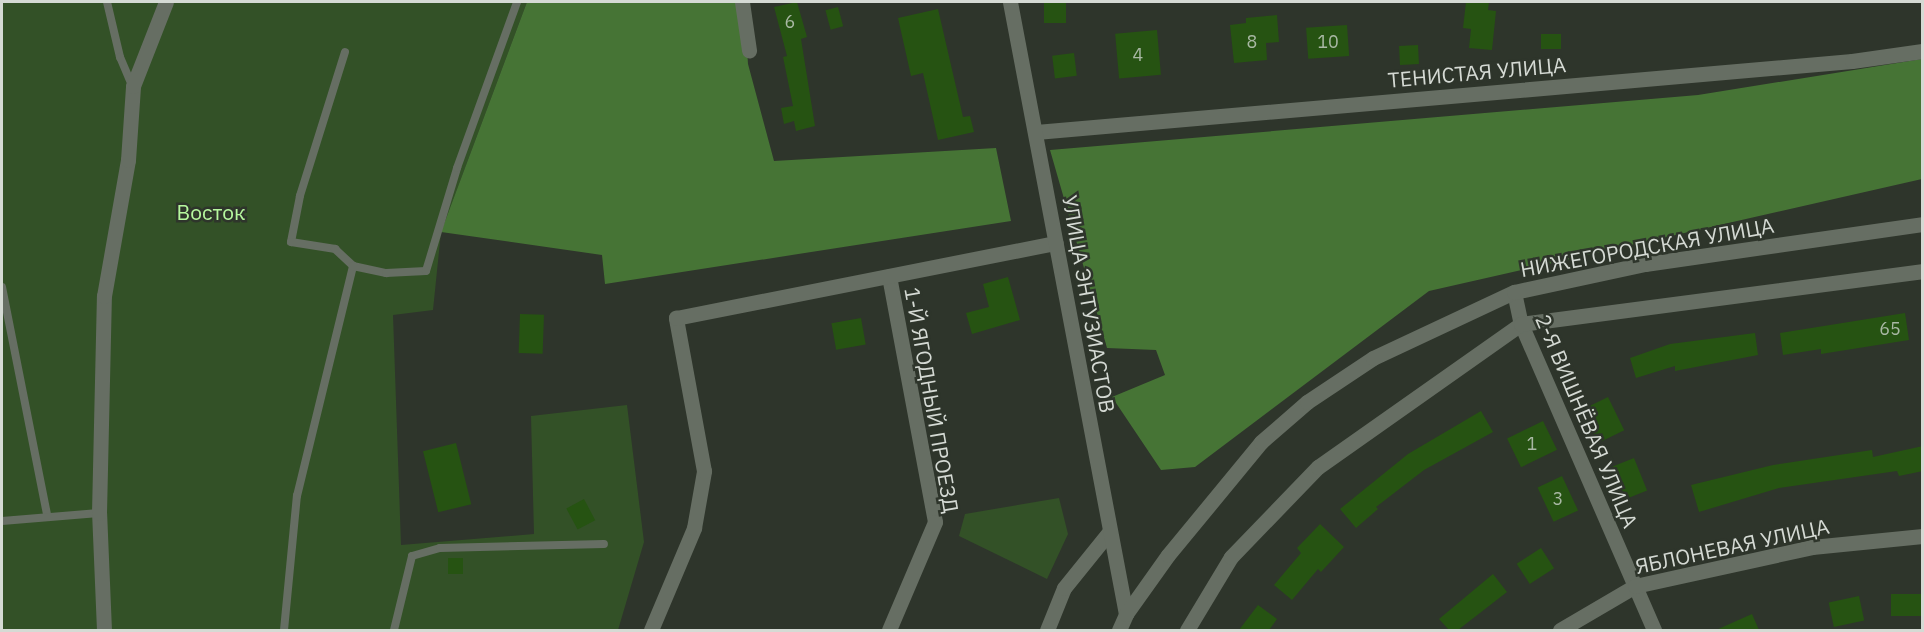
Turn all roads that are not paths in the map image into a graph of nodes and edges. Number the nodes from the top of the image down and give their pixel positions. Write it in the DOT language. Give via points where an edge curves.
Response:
graph roads {
  1 [pos="107,2"];
  2 [pos="166,2"];
  3 [pos="517,2"];
  4 [pos="742,2"];
  5 [pos="1010,2"];
  6 [pos="750,50"];
  7 [pos="1923,51"];
  8 [pos="345,52"];
  9 [pos="133,86"];
  10 [pos="1036,132"];
  11 [pos="1923,224"];
  12 [pos="1056,243"];
  13 [pos="353,266"];
  14 [pos="1923,271"];
  15 [pos="888,276"];
  16 [pos="2,287"];
  17 [pos="1514,292"];
  18 [pos="1521,324"];
  19 [pos="99,513"];
  20 [pos="47,515"];
  21 [pos="2,521"];
  22 [pos="1110,531"];
  23 [pos="1923,536"];
  24 [pos="603,544"];
  25 [pos="1635,586"];
  26 [pos="1126,614"];
  27 [pos="104,630"];
  28 [pos="284,630"];
  29 [pos="394,630"];
  30 [pos="651,630"];
  31 [pos="889,630"];
  32 [pos="1047,630"];
  33 [pos="1119,630"];
  34 [pos="1187,630"];
  35 [pos="1560,630"];
  36 [pos="1654,630"];
  1 -- 9 [label="lane" via="120,57"];
  2 -- 9 [label="street"];
  3 -- 13 [label="lane" via="457,168 426,271 386,273"];
  4 -- 6 [label="street"];
  5 -- 10 [label="street, УЛИЦА ЭНТУЗИАСТОВ"];
  7 -- 10 [label="street, ТЕНИСТАЯ УЛИЦА" via="1852,61"];
  8 -- 13 [label="lane" via="300,196 291,242 335,249"];
  9 -- 19 [label="street" via="128,160 104,296"];
  10 -- 12 [label="street, УЛИЦА ЭНТУЗИАСТОВ"];
  11 -- 17 [label="street, НИЖЕГОРОДСКАЯ УЛИЦА" via="1645,264"];
  12 -- 15 [label="street"];
  12 -- 22 [label="street, УЛИЦА ЭНТУЗИАСТОВ"];
  13 -- 28 [label="lane" via="297,496"];
  14 -- 18 [label="street"];
  15 -- 30 [label="street" via="676,318 704,471 694,528"];
  15 -- 31 [label="street, 1-Й ЯГОДНЫЙ ПРОЕЗД" via="935,522"];
  16 -- 20 [label="lane"];
  17 -- 18 [label="street, 2-Я ВИШНЁВАЯ УЛИЦА"];
  17 -- 26 [label="street, НИЖЕГОРОДСКАЯ УЛИЦА" via="1372,358 1307,402 1261,442 1168,555"];
  18 -- 25 [label="street, 2-Я ВИШНЁВАЯ УЛИЦА"];
  18 -- 34 [label="street" via="1318,467 1231,557"];
  19 -- 20 [label="lane"];
  19 -- 27 [label="street"];
  20 -- 21 [label="lane"];
  22 -- 26 [label="street, УЛИЦА ЭНТУЗИАСТОВ"];
  22 -- 32 [label="street" via="1064,588"];
  23 -- 25 [label="street, ЯБЛОНЕВАЯ УЛИЦА" via="1812,547"];
  24 -- 29 [label="lane" via="440,548 412,556"];
  25 -- 35 [label="street, ЯБЛОНЕВАЯ УЛИЦА"];
  25 -- 36 [label="street, 2-Я ВИШНЁВАЯ УЛИЦА"];
  26 -- 33 [label="street, НИЖЕГОРОДСКАЯ УЛИЦА"];
}
